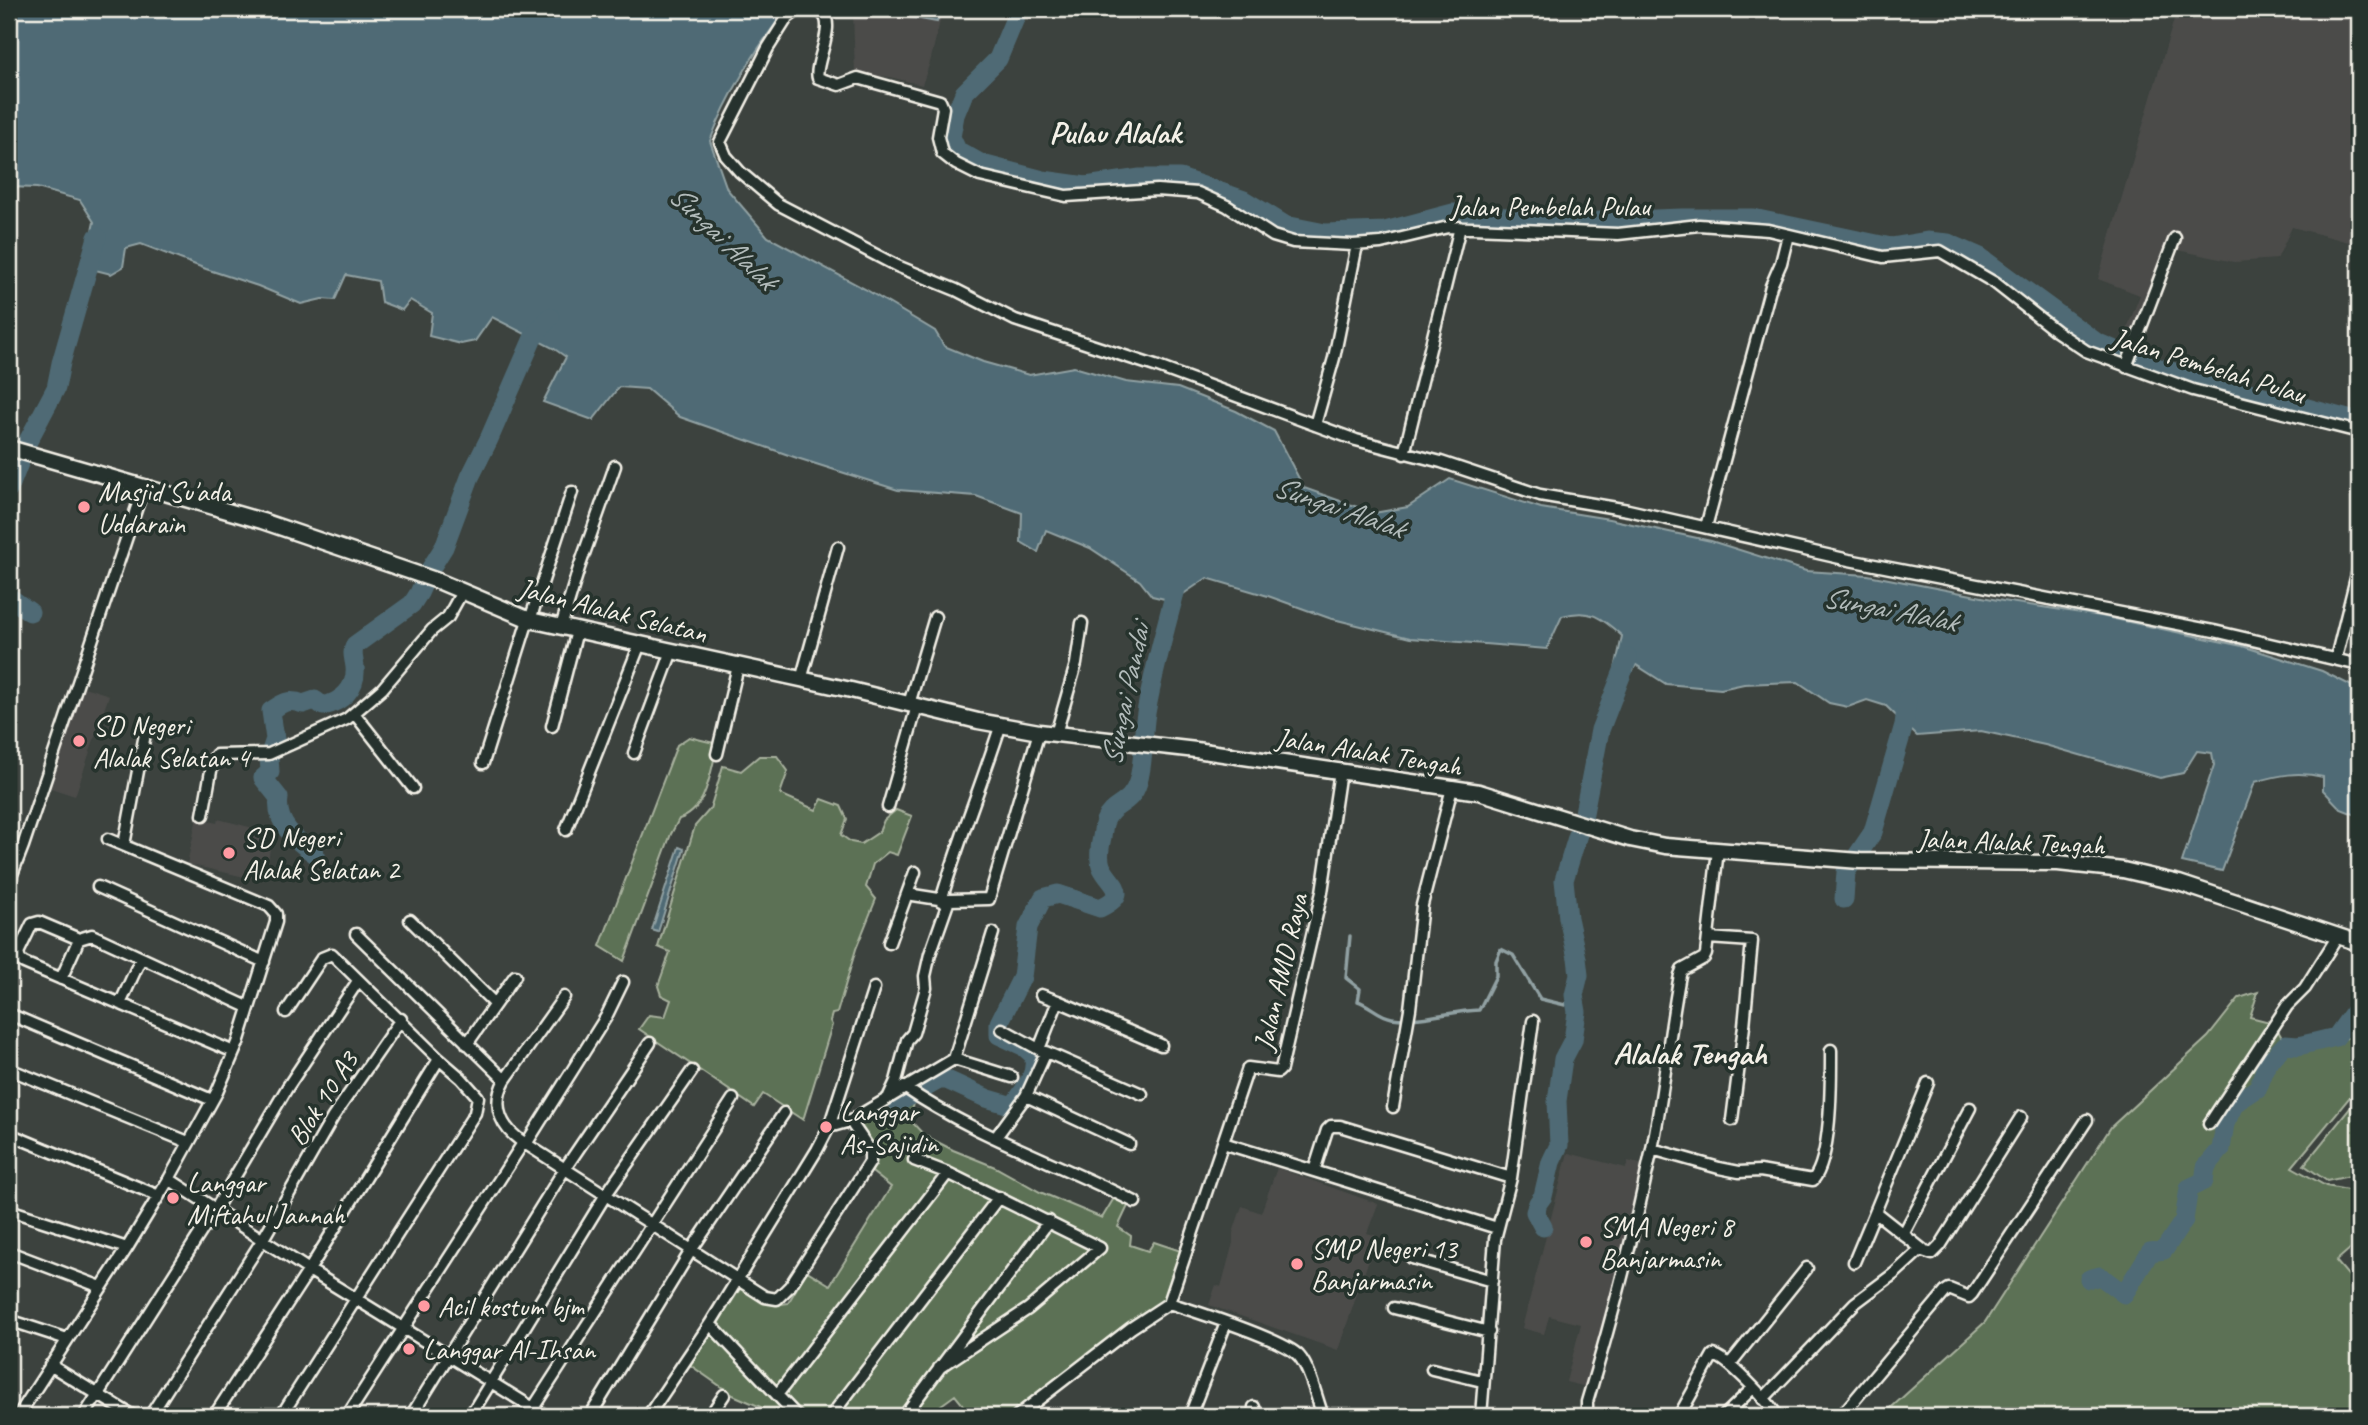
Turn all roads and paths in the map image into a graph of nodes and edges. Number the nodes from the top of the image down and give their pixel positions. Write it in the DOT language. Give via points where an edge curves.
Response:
graph roads {
  1 [pos="1460,227"];
  2 [pos="1788,235"];
  3 [pos="2175,238"];
  4 [pos="1357,245"];
  5 [pos="2126,367"];
  6 [pos="1315,425"];
  7 [pos="2359,432"];
  8 [pos="9,448"];
  9 [pos="1404,454"];
  10 [pos="615,466"];
  11 [pos="144,486"];
  12 [pos="572,492"];
  13 [pos="1706,527"];
  14 [pos="838,547"];
  15 [pos="2359,565"];
  16 [pos="462,592"];
  17 [pos="935,617"];
  18 [pos="529,620"];
  19 [pos="1082,623"];
  20 [pos="561,628"];
  21 [pos="577,631"];
  22 [pos="640,644"];
  23 [pos="672,651"];
  24 [pos="2336,658"];
  25 [pos="2359,665"];
  26 [pos="738,666"];
  27 [pos="801,680"];
  28 [pos="913,705"];
  29 [pos="354,713"];
  30 [pos="1001,724"];
  31 [pos="552,726"];
  32 [pos="1039,732"];
  33 [pos="145,734"];
  34 [pos="1056,734"];
  35 [pos="1142,744"];
  36 [pos="635,753"];
  37 [pos="717,754"];
  38 [pos="483,763"];
  39 [pos="1340,771"];
  40 [pos="413,788"];
  41 [pos="1452,788"];
  42 [pos="888,807"];
  43 [pos="203,815"];
  44 [pos="566,830"];
  45 [pos="108,839"];
  46 [pos="124,845"];
  47 [pos="1718,850"];
  48 [pos="915,872"];
  49 [pos="9,882"];
  50 [pos="98,887"];
  51 [pos="907,894"];
  52 [pos="945,900"];
  53 [pos="410,920"];
  54 [pos="993,933"];
  55 [pos="356,934"];
  56 [pos="2339,936"];
  57 [pos="1708,938"];
  58 [pos="79,939"];
  59 [pos="889,943"];
  60 [pos="2359,943"];
  61 [pos="141,958"];
  62 [pos="264,962"];
  63 [pos="515,976"];
  64 [pos="61,978"];
  65 [pos="358,981"];
  66 [pos="623,982"];
  67 [pos="874,988"];
  68 [pos="1041,995"];
  69 [pos="564,997"];
  70 [pos="1058,1002"];
  71 [pos="120,1004"];
  72 [pos="495,1004"];
  73 [pos="248,1007"];
  74 [pos="286,1012"];
  75 [pos="9,1014"];
  76 [pos="401,1019"];
  77 [pos="1533,1021"];
  78 [pos="1002,1029"];
  79 [pos="650,1043"];
  80 [pos="467,1044"];
  81 [pos="1161,1045"];
  82 [pos="1831,1050"];
  83 [pos="1043,1051"];
  84 [pos="234,1052"];
  85 [pos="439,1059"];
  86 [pos="954,1059"];
  87 [pos="9,1069"];
  88 [pos="692,1071"];
  89 [pos="1012,1077"];
  90 [pos="505,1080"];
  91 [pos="896,1081"];
  92 [pos="1928,1083"];
  93 [pos="911,1092"];
  94 [pos="1142,1094"];
  95 [pos="889,1096"];
  96 [pos="1026,1096"];
  97 [pos="733,1099"];
  98 [pos="212,1100"];
  99 [pos="1393,1107"];
  100 [pos="1970,1108"];
  101 [pos="784,1113"];
  102 [pos="2021,1117"];
  103 [pos="1732,1120"];
  104 [pos="2088,1120"];
  105 [pos="850,1121"];
  106 [pos="2208,1124"];
  107 [pos="829,1127"];
  108 [pos="9,1134"];
  109 [pos="996,1137"];
  110 [pos="188,1142"];
  111 [pos="524,1143"];
  112 [pos="1223,1143"];
  113 [pos="1129,1144"];
  114 [pos="1651,1149"];
  115 [pos="914,1160"];
  116 [pos="564,1170"];
  117 [pos="1314,1171"];
  118 [pos="948,1172"];
  119 [pos="1511,1178"];
  120 [pos="169,1179"];
  121 [pos="159,1196"];
  122 [pos="605,1196"];
  123 [pos="999,1197"];
  124 [pos="1135,1202"];
  125 [pos="9,1210"];
  126 [pos="215,1210"];
  127 [pos="1875,1212"];
  128 [pos="1049,1221"];
  129 [pos="650,1225"];
  130 [pos="1497,1228"];
  131 [pos="1904,1233"];
  132 [pos="263,1239"];
  133 [pos="127,1248"];
  134 [pos="692,1249"];
  135 [pos="1923,1250"];
  136 [pos="9,1252"];
  137 [pos="1412,1258"];
  138 [pos="1854,1262"];
  139 [pos="1807,1268"];
  140 [pos="309,1270"];
  141 [pos="737,1278"];
  142 [pos="1492,1281"];
  143 [pos="102,1287"];
  144 [pos="357,1299"];
  145 [pos="1169,1303"];
  146 [pos="1394,1308"];
  147 [pos="9,1320"];
  148 [pos="1226,1323"];
  149 [pos="710,1324"];
  150 [pos="403,1327"];
  151 [pos="1489,1332"];
  152 [pos="67,1339"];
  153 [pos="450,1356"];
  154 [pos="1730,1364"];
  155 [pos="50,1365"];
  156 [pos="939,1368"];
  157 [pos="1432,1369"];
  158 [pos="492,1381"];
  159 [pos="1482,1381"];
  160 [pos="1752,1389"];
  161 [pos="97,1394"];
  162 [pos="724,1395"];
  163 [pos="777,1395"];
  164 [pos="1763,1399"];
  165 [pos="530,1412"];
  166 [pos="18,1416"];
  167 [pos="83,1416"];
  168 [pos="133,1416"];
  169 [pos="150,1416"];
  170 [pos="215,1416"];
  171 [pos="281,1416"];
  172 [pos="347,1416"];
  173 [pos="411,1416"];
  174 [pos="470,1416"];
  175 [pos="546,1416"];
  176 [pos="590,1416"];
  177 [pos="648,1416"];
  178 [pos="710,1416"];
  179 [pos="797,1416"];
  180 [pos="831,1416"];
  181 [pos="904,1416"];
  182 [pos="1017,1416"];
  183 [pos="1190,1416"];
  184 [pos="1322,1416"];
  185 [pos="1481,1416"];
  186 [pos="1587,1416"];
  187 [pos="1679,1416"];
  188 [pos="1724,1416"];
  189 [pos="1777,1416"];
  190 [pos="1841,1416"];
  1 -- 2 [label="street, Jalan Pembelah Pulau" via="1618,234 1699,225"];
  1 -- 4 [label="street, Jalan Pembelah Pulau"];
  1 -- 9 [label="street"];
  2 -- 5 [label="street, Jalan Pembelah Pulau" via="1882,257 1940,251 1995,283 2086,351"];
  2 -- 13 [label="street"];
  3 -- 5 [label="street"];
  4 -- 6 [label="street"];
  4 -- 6 [label="street, Jalan Pembelah Pulau" via="1285,240 1198,193 1157,190 1066,196 981,176 942,153 940,101 858,78 839,85 818,78 816,68 826,45 825,19 820,12 797,10 787,18 720,142 740,172 778,204 897,266 1016,320"];
  5 -- 7 [label="street, Jalan Pembelah Pulau" via="2193,390"];
  6 -- 9 [label="street"];
  8 -- 11 [label="street, Jalan Alalak Selatan"];
  9 -- 13 [label="street" via="1539,495"];
  10 -- 20 [label="street"];
  11 -- 16 [label="street, Jalan Alalak Selatan" via="262,521"];
  11 -- 49 [label="street"];
  12 -- 18 [label="street"];
  13 -- 24 [label="street"];
  14 -- 27 [label="street"];
  15 -- 24 [label="street"];
  16 -- 18 [label="street, Jalan Alalak Selatan"];
  16 -- 29 [label="street" via="448,617"];
  17 -- 28 [label="street"];
  18 -- 20 [label="street, Jalan Alalak Selatan"];
  18 -- 38 [label="street"];
  19 -- 34 [label="street" via="1076,664"];
  20 -- 21 [label="street, Jalan Alalak Selatan"];
  21 -- 22 [label="street, Jalan Alalak Selatan"];
  21 -- 31 [label="street"];
  22 -- 23 [label="street, Jalan Alalak Selatan"];
  22 -- 44 [label="street"];
  23 -- 26 [label="street, Jalan Alalak Selatan"];
  23 -- 36 [label="street"];
  24 -- 25 [label="street"];
  26 -- 27 [label="street, Jalan Alalak Selatan"];
  26 -- 37 [label="street"];
  27 -- 28 [label="street, Jalan Alalak Selatan"];
  28 -- 30 [label="street, Jalan Alalak Selatan"];
  28 -- 42 [label="street"];
  29 -- 40 [label="street"];
  29 -- 43 [label="street" via="269,754 216,755"];
  30 -- 32 [label="street, Jalan Alalak Selatan"];
  30 -- 52 [label="street" via="956,850"];
  32 -- 34 [label="street, Jalan Alalak Selatan"];
  32 -- 52 [label="street" via="989,899"];
  33 -- 46 [label="street"];
  34 -- 35 [label="street, Jalan Alalak Selatan"];
  35 -- 39 [label="street, Jalan Alalak Tengah"];
  39 -- 41 [label="street, Jalan Alalak Tengah"];
  39 -- 112 [label="street, Jalan AMD Raya" via="1322,892 1281,1069 1248,1068"];
  41 -- 47 [label="street, Jalan Alalak Tengah" via="1479,792 1630,839"];
  41 -- 99 [label="street" via="1422,905"];
  45 -- 46 [label="street"];
  46 -- 62 [label="street" via="274,910 276,922"];
  47 -- 56 [label="street, Jalan Alalak Tengah" via="1854,861 2058,863 2123,870 2179,883"];
  47 -- 57 [label="street"];
  48 -- 51 [label="street"];
  50 -- 62 [label="street"];
  51 -- 52 [label="street"];
  51 -- 59 [label="street"];
  52 -- 91 [label="street" via="925,976 926,988"];
  53 -- 72 [label="street"];
  54 -- 86 [label="street"];
  55 -- 80 [label="street"];
  56 -- 60 [label="street, Jalan Alalak Tengah"];
  56 -- 106 [label="street"];
  57 -- 103 [label="street" via="1752,941"];
  57 -- 114 [label="street" via="1704,958 1680,975"];
  58 -- 61 [label="street" via="92,935"];
  58 -- 64 [label="street"];
  58 -- 64 [label="street" via="40,922 32,924 24,938 20,960"];
  61 -- 71 [label="street"];
  61 -- 73 [label="street"];
  62 -- 73 [label="street"];
  63 -- 72 [label="street"];
  64 -- 71 [label="street"];
  65 -- 74 [label="street" via="332,954 325,956"];
  65 -- 76 [label="street"];
  65 -- 126 [label="street" via="287,1088"];
  66 -- 111 [label="street" via="606,1017"];
  67 -- 107 [label="street"];
  68 -- 70 [label="street"];
  69 -- 90 [label="street"];
  70 -- 81 [label="street"];
  70 -- 83 [label="street"];
  71 -- 84 [label="street"];
  72 -- 80 [label="street"];
  73 -- 84 [label="street"];
  75 -- 98 [label="street"];
  76 -- 85 [label="street"];
  76 -- 132 [label="street, Blok 10 A3" via="333,1117"];
  77 -- 119 [label="street"];
  78 -- 83 [label="street"];
  79 -- 116 [label="street"];
  80 -- 90 [label="street"];
  82 -- 114 [label="street" via="1830,1122 1812,1180 1739,1172"];
  83 -- 94 [label="street"];
  83 -- 96 [label="street"];
  84 -- 98 [label="street"];
  85 -- 140 [label="street"];
  85 -- 144 [label="street" via="478,1097 478,1108"];
  86 -- 89 [label="street"];
  86 -- 93 [label="street"];
  87 -- 110 [label="street"];
  88 -- 122 [label="street"];
  90 -- 111 [label="street" via="500,1119"];
  91 -- 93 [label="street"];
  91 -- 95 [label="street"];
  92 -- 127 [label="street"];
  93 -- 95 [label="street"];
  93 -- 109 [label="street"];
  95 -- 105 [label="street"];
  96 -- 109 [label="street"];
  96 -- 113 [label="street"];
  97 -- 129 [label="street"];
  98 -- 110 [label="street"];
  100 -- 131 [label="street"];
  101 -- 134 [label="street"];
  102 -- 135 [label="street" via="1940,1246 1932,1254"];
  104 -- 190 [label="street" via="1972,1294 1946,1291"];
  105 -- 107 [label="street"];
  105 -- 141 [label="street" via="870,1150 870,1162 790,1286 772,1299"];
  107 -- 141 [label="street"];
  108 -- 121 [label="street"];
  109 -- 124 [label="street"];
  110 -- 120 [label="street"];
  111 -- 116 [label="street"];
  111 -- 150 [label="street"];
  112 -- 117 [label="street"];
  112 -- 145 [label="street, Jalan AMD Raya"];
  114 -- 186 [label="street"];
  115 -- 118 [label="street"];
  116 -- 122 [label="street"];
  116 -- 153 [label="street"];
  117 -- 119 [label="street" via="1327,1130 1340,1126"];
  117 -- 130 [label="street"];
  118 -- 123 [label="street"];
  118 -- 163 [label="street"];
  119 -- 130 [label="street"];
  120 -- 121 [label="street"];
  120 -- 126 [label="street"];
  121 -- 133 [label="street"];
  122 -- 129 [label="street"];
  122 -- 158 [label="street"];
  123 -- 128 [label="street"];
  123 -- 180 [label="street"];
  125 -- 133 [label="street"];
  126 -- 132 [label="street"];
  126 -- 161 [label="street"];
  127 -- 131 [label="street"];
  127 -- 138 [label="street"];
  128 -- 156 [label="street"];
  128 -- 156 [label="street" via="1100,1248 1028,1309"];
  129 -- 134 [label="street"];
  129 -- 165 [label="street"];
  130 -- 142 [label="street"];
  131 -- 135 [label="street"];
  132 -- 140 [label="street"];
  132 -- 169 [label="street, Blok 10 A3"];
  133 -- 143 [label="street"];
  134 -- 141 [label="street"];
  134 -- 176 [label="street"];
  135 -- 164 [label="street" via="1855,1303"];
  136 -- 143 [label="street"];
  137 -- 142 [label="street"];
  139 -- 154 [label="street"];
  140 -- 144 [label="street"];
  140 -- 170 [label="street"];
  141 -- 149 [label="street"];
  142 -- 151 [label="street"];
  143 -- 152 [label="street"];
  144 -- 150 [label="street"];
  144 -- 171 [label="street"];
  145 -- 148 [label="street"];
  145 -- 182 [label="street"];
  146 -- 151 [label="street"];
  147 -- 152 [label="street"];
  148 -- 183 [label="street"];
  148 -- 184 [label="street" via="1296,1353"];
  149 -- 163 [label="street"];
  149 -- 177 [label="street"];
  150 -- 153 [label="street"];
  150 -- 172 [label="street"];
  151 -- 159 [label="street"];
  152 -- 155 [label="street"];
  153 -- 158 [label="street"];
  153 -- 173 [label="street"];
  154 -- 160 [label="street"];
  154 -- 187 [label="street" via="1713,1355"];
  155 -- 161 [label="street"];
  155 -- 166 [label="street"];
  156 -- 181 [label="street"];
  157 -- 159 [label="street"];
  158 -- 165 [label="street"];
  158 -- 174 [label="street"];
  159 -- 185 [label="street"];
  160 -- 164 [label="street"];
  160 -- 188 [label="street"];
  161 -- 167 [label="street"];
  161 -- 168 [label="street"];
  162 -- 178 [label="street"];
  163 -- 179 [label="street"];
  164 -- 189 [label="street"];
  165 -- 175 [label="street"];
}
